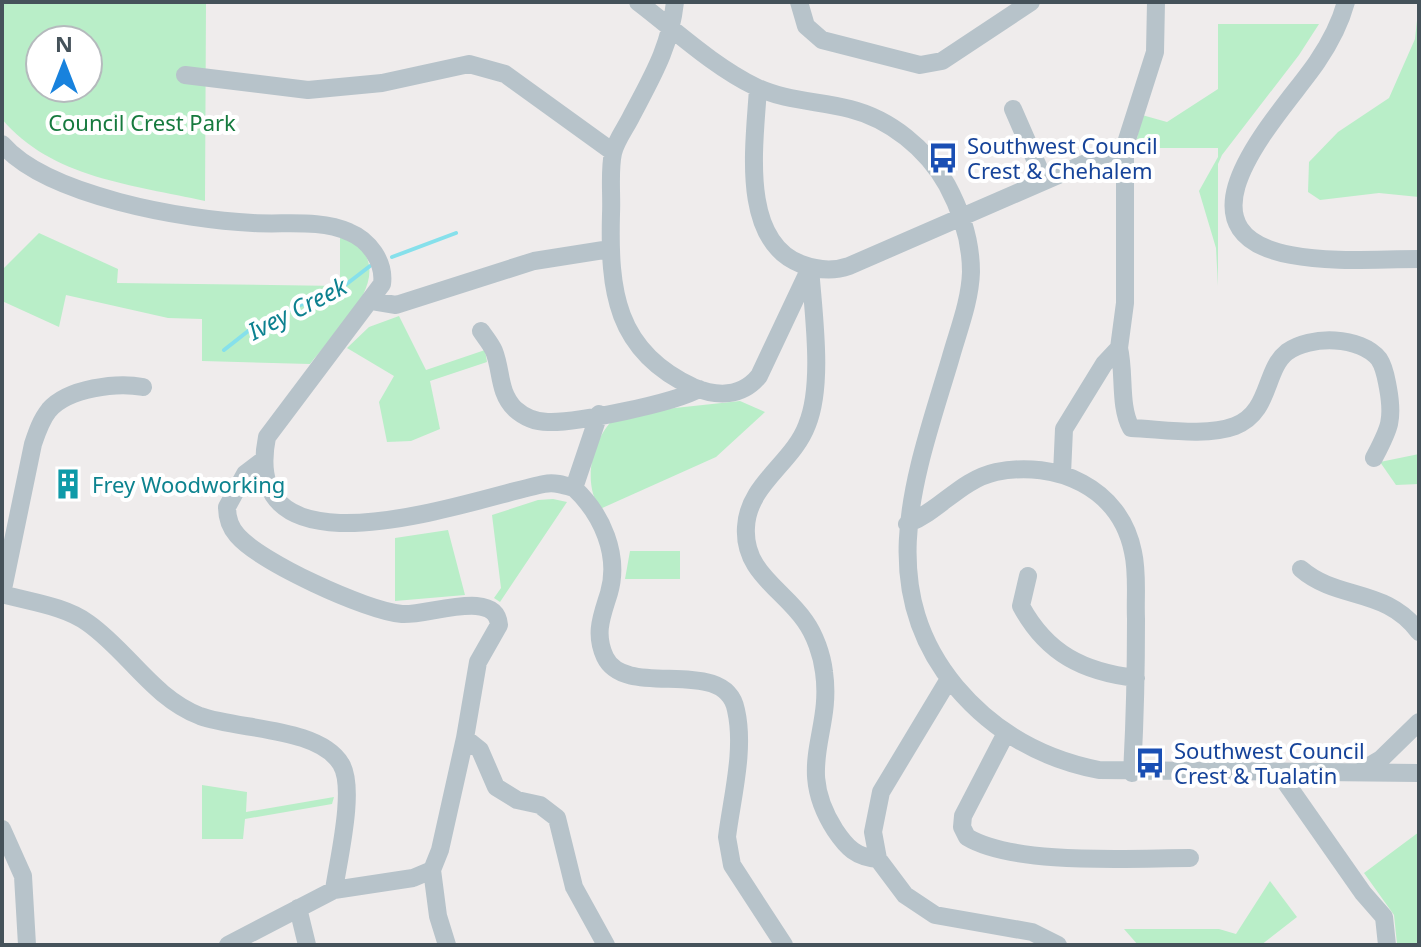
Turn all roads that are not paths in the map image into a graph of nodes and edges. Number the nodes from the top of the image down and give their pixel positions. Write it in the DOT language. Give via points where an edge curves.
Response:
graph roads {
  1 [pos="638,2"];
  2 [pos="675,2"];
  3 [pos="799,2"];
  4 [pos="1031,2"];
  5 [pos="1156,2"];
  6 [pos="1346,2"];
  7 [pos="672,28"];
  8 [pos="185,75"];
  9 [pos="758,88"];
  10 [pos="1013,109"];
  11 [pos="2,144"];
  12 [pos="1125,146"];
  13 [pos="613,152"];
  14 [pos="1044,180"];
  15 [pos="961,217"];
  16 [pos="610,249"];
  17 [pos="1419,259"];
  18 [pos="810,267"];
  19 [pos="372,301"];
  20 [pos="481,331"];
  21 [pos="1119,348"];
  22 [pos="143,387"];
  23 [pos="699,389"];
  24 [pos="599,414"];
  25 [pos="1374,458"];
  26 [pos="262,461"];
  27 [pos="1062,474"];
  28 [pos="574,488"];
  29 [pos="907,524"];
  30 [pos="1301,569"];
  31 [pos="1028,576"];
  32 [pos="2,594"];
  33 [pos="1419,632"];
  34 [pos="1136,678"];
  35 [pos="949,679"];
  36 [pos="1419,722"];
  37 [pos="1006,733"];
  38 [pos="465,738"];
  39 [pos="1360,772"];
  40 [pos="1132,773"];
  41 [pos="1279,773"];
  42 [pos="1419,773"];
  43 [pos="2,829"];
  44 [pos="1190,858"];
  45 [pos="878,859"];
  46 [pos="432,870"];
  47 [pos="334,890"];
  48 [pos="298,908"];
  49 [pos="27,945"];
  50 [pos="228,945"];
  51 [pos="307,945"];
  52 [pos="447,945"];
  53 [pos="606,945"];
  54 [pos="784,945"];
  55 [pos="1058,945"];
  56 [pos="1387,945"];
  1 -- 7 [label="street"];
  2 -- 7 [label="street"];
  3 -- 4 [label="street" via="806,26 822,40 920,65 942,61"];
  5 -- 12 [label="street" via="1155,52"];
  6 -- 17 [label="street" via="1317,62 1244,160 1235,212 1254,239 1280,253"];
  7 -- 9 [label="street"];
  7 -- 13 [label="street" via="667,48"];
  8 -- 13 [label="street" via="308,90 382,83 469,64 505,74"];
  9 -- 15 [label="street" via="850,109 894,129 934,165"];
  9 -- 18 [label="street" via="758,213 777,250"];
  10 -- 14 [label="street"];
  11 -- 19 [label="street" via="35,171 99,196 211,219 329,225 351,232 380,262 382,284"];
  12 -- 14 [label="street"];
  12 -- 21 [label="street" via="1125,303"];
  13 -- 16 [label="street"];
  14 -- 15 [label="street"];
  15 -- 18 [label="street" via="849,266"];
  15 -- 29 [label="street" via="970,254 968,297 917,471"];
  16 -- 19 [label="street" via="534,261 396,305"];
  16 -- 23 [label="street" via="613,293 623,323 653,361"];
  18 -- 23 [label="street" via="767,362 750,387 730,394"];
  18 -- 45 [label="street" via="814,390 808,423 798,444 748,507 746,539 756,569 805,620 821,655 826,686 815,760 820,805 848,848"];
  19 -- 26 [label="street" via="267,437"];
  20 -- 24 [label="street" via="494,352 506,397 521,414 545,422"];
  21 -- 25 [label="street" via="1125,418 1131,428 1207,429 1234,426 1247,418 1259,406 1285,354 1298,346 1338,341 1365,348 1384,369 1392,410 1391,426"];
  21 -- 27 [label="street" via="1064,429"];
  22 -- 32 [label="street" via="117,384 60,400 42,421"];
  23 -- 24 [label="street"];
  24 -- 28 [label="street"];
  26 -- 28 [label="street" via="279,503 312,520 372,522 422,516 547,484"];
  26 -- 38 [label="street" via="245,474 227,507 234,530 251,547 345,598 383,612 416,614 480,605 494,610 499,625 478,662"];
  27 -- 29 [label="street" via="1024,469 970,480"];
  27 -- 34 [label="street" via="1088,484 1107,501 1133,549"];
  28 -- 54 [label="street" via="593,507 612,557 609,594 598,629 606,659 627,676 710,683 736,705 740,731 729,854"];
  29 -- 35 [label="street" via="912,598"];
  30 -- 33 [label="street" via="1321,582 1386,602"];
  31 -- 34 [label="street" via="1021,606 1053,648 1085,668"];
  32 -- 47 [label="street" via="75,614 149,683 188,711 308,740 333,753 347,778"];
  34 -- 40 [label="street"];
  35 -- 37 [label="street"];
  35 -- 45 [label="street" via="881,792 873,832"];
  36 -- 39 [label="street"];
  37 -- 40 [label="street" via="1055,759"];
  37 -- 44 [label="street" via="963,816 967,837 1044,856"];
  38 -- 46 [label="street"];
  38 -- 53 [label="street" via="480,750 496,787 557,818 574,887"];
  39 -- 41 [label="street"];
  39 -- 42 [label="street"];
  40 -- 41 [label="street"];
  41 -- 56 [label="street" via="1384,917"];
  43 -- 49 [label="street" via="23,876"];
  45 -- 55 [label="street" via="905,895 935,915 1032,932"];
  46 -- 47 [label="street" via="413,878"];
  46 -- 52 [label="street"];
  47 -- 48 [label="street"];
  48 -- 50 [label="street"];
  48 -- 51 [label="street"];
}
